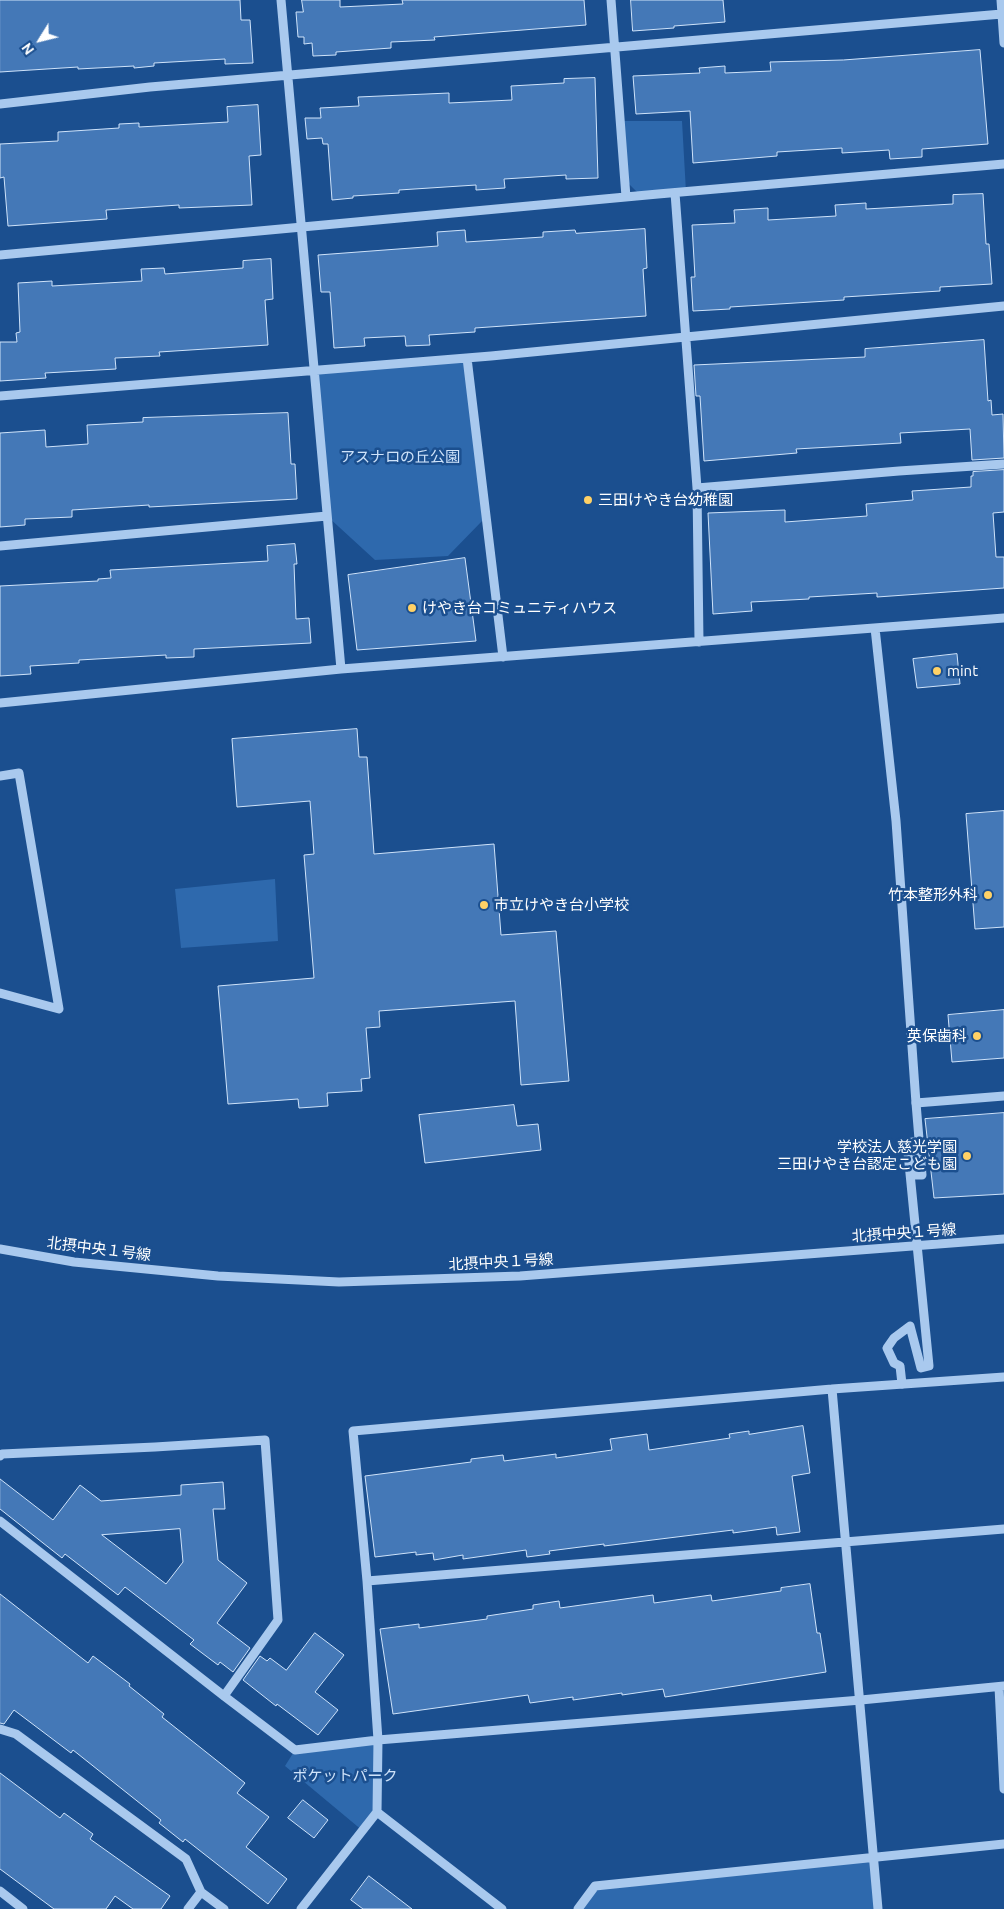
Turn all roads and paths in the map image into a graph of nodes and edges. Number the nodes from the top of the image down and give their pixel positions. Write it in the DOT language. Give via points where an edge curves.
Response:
graph roads {
  1 [pos="281,0"];
  2 [pos="611,0"];
  3 [pos="1001,0"];
  4 [pos="1002,14"];
  5 [pos="1004,43"];
  6 [pos="614,47"];
  7 [pos="288,75"];
  8 [pos="0,104"];
  9 [pos="1004,164"];
  10 [pos="674,193"];
  11 [pos="626,197"];
  12 [pos="302,228"];
  13 [pos="0,255"];
  14 [pos="1004,306"];
  15 [pos="685,337"];
  16 [pos="468,358"];
  17 [pos="314,370"];
  18 [pos="0,396"];
  19 [pos="1004,464"];
  20 [pos="697,488"];
  21 [pos="328,516"];
  22 [pos="0,546"];
  23 [pos="1004,618"];
  24 [pos="875,628"];
  25 [pos="699,642"];
  26 [pos="503,657"];
  27 [pos="341,669"];
  28 [pos="0,703"];
  29 [pos="0,776"];
  30 [pos="0,992"];
  31 [pos="1004,1096"];
  32 [pos="916,1103"];
  33 [pos="1004,1239"];
  34 [pos="0,1249"];
  35 [pos="1004,1377"];
  36 [pos="902,1384"];
  37 [pos="832,1389"];
  38 [pos="0,1456"];
  39 [pos="0,1521"];
  40 [pos="1004,1529"];
  41 [pos="846,1542"];
  42 [pos="367,1581"];
  43 [pos="1001,1687"];
  44 [pos="224,1696"];
  45 [pos="861,1700"];
  46 [pos="0,1729"];
  47 [pos="378,1740"];
  48 [pos="1004,1789"];
  49 [pos="377,1812"];
  50 [pos="1004,1844"];
  51 [pos="874,1858"];
  52 [pos="0,1891"];
  53 [pos="201,1892"];
  54 [pos="24,1909"];
  55 [pos="188,1909"];
  56 [pos="224,1909"];
  57 [pos="301,1909"];
  58 [pos="502,1909"];
  59 [pos="578,1909"];
  60 [pos="878,1909"];
  1 -- 7 [label="street"];
  2 -- 6 [label="street"];
  3 -- 4 [label="street"];
  4 -- 5 [label="street"];
  4 -- 6 [label="street"];
  6 -- 7 [label="street"];
  6 -- 11 [label="street"];
  7 -- 8 [label="street"];
  7 -- 12 [label="street"];
  9 -- 10 [label="street"];
  10 -- 11 [label="street"];
  10 -- 15 [label="street"];
  11 -- 12 [label="street"];
  12 -- 13 [label="street"];
  12 -- 17 [label="street"];
  14 -- 15 [label="street"];
  15 -- 16 [label="street"];
  15 -- 20 [label="street"];
  16 -- 17 [label="street"];
  16 -- 26 [label="street"];
  17 -- 18 [label="street"];
  17 -- 21 [label="street"];
  19 -- 20 [label="street"];
  20 -- 25 [label="street"];
  21 -- 22 [label="street"];
  21 -- 27 [label="street"];
  23 -- 24 [label="street"];
  24 -- 25 [label="street"];
  24 -- 32 [label="street" via="896,821"];
  25 -- 26 [label="street"];
  26 -- 27 [label="street"];
  27 -- 28 [label="street"];
  29 -- 30 [label="street" via="19,773 59,1009"];
  31 -- 32 [label="street"];
  32 -- 36 [label="street, bridge" via="922,1175 916,1175 913,1142 907,1143 929,1366 921,1368 910,1326 887,1348 894,1363 900,1366"];
  33 -- 34 [label="street, 北摂中央１号線" via="520,1276 339,1282 218,1276 74,1262"];
  35 -- 36 [label="street"];
  36 -- 37 [label="street"];
  37 -- 41 [label="street"];
  37 -- 42 [label="street" via="353,1431"];
  38 -- 44 [label="street" via="265,1440 278,1620"];
  39 -- 44 [label="street"];
  40 -- 41 [label="street"];
  41 -- 42 [label="street"];
  41 -- 45 [label="street"];
  42 -- 47 [label="street"];
  43 -- 45 [label="street"];
  43 -- 48 [label="street"];
  44 -- 47 [label="street" via="295,1750"];
  45 -- 47 [label="street"];
  45 -- 51 [label="street"];
  46 -- 53 [label="street" via="16,1734 186,1859"];
  47 -- 49 [label="street"];
  49 -- 57 [label="street"];
  49 -- 58 [label="street"];
  50 -- 51 [label="street"];
  51 -- 59 [label="street" via="595,1886"];
  51 -- 60 [label="street"];
  52 -- 54 [label="street"];
  53 -- 55 [label="street"];
  53 -- 56 [label="street"];
}
